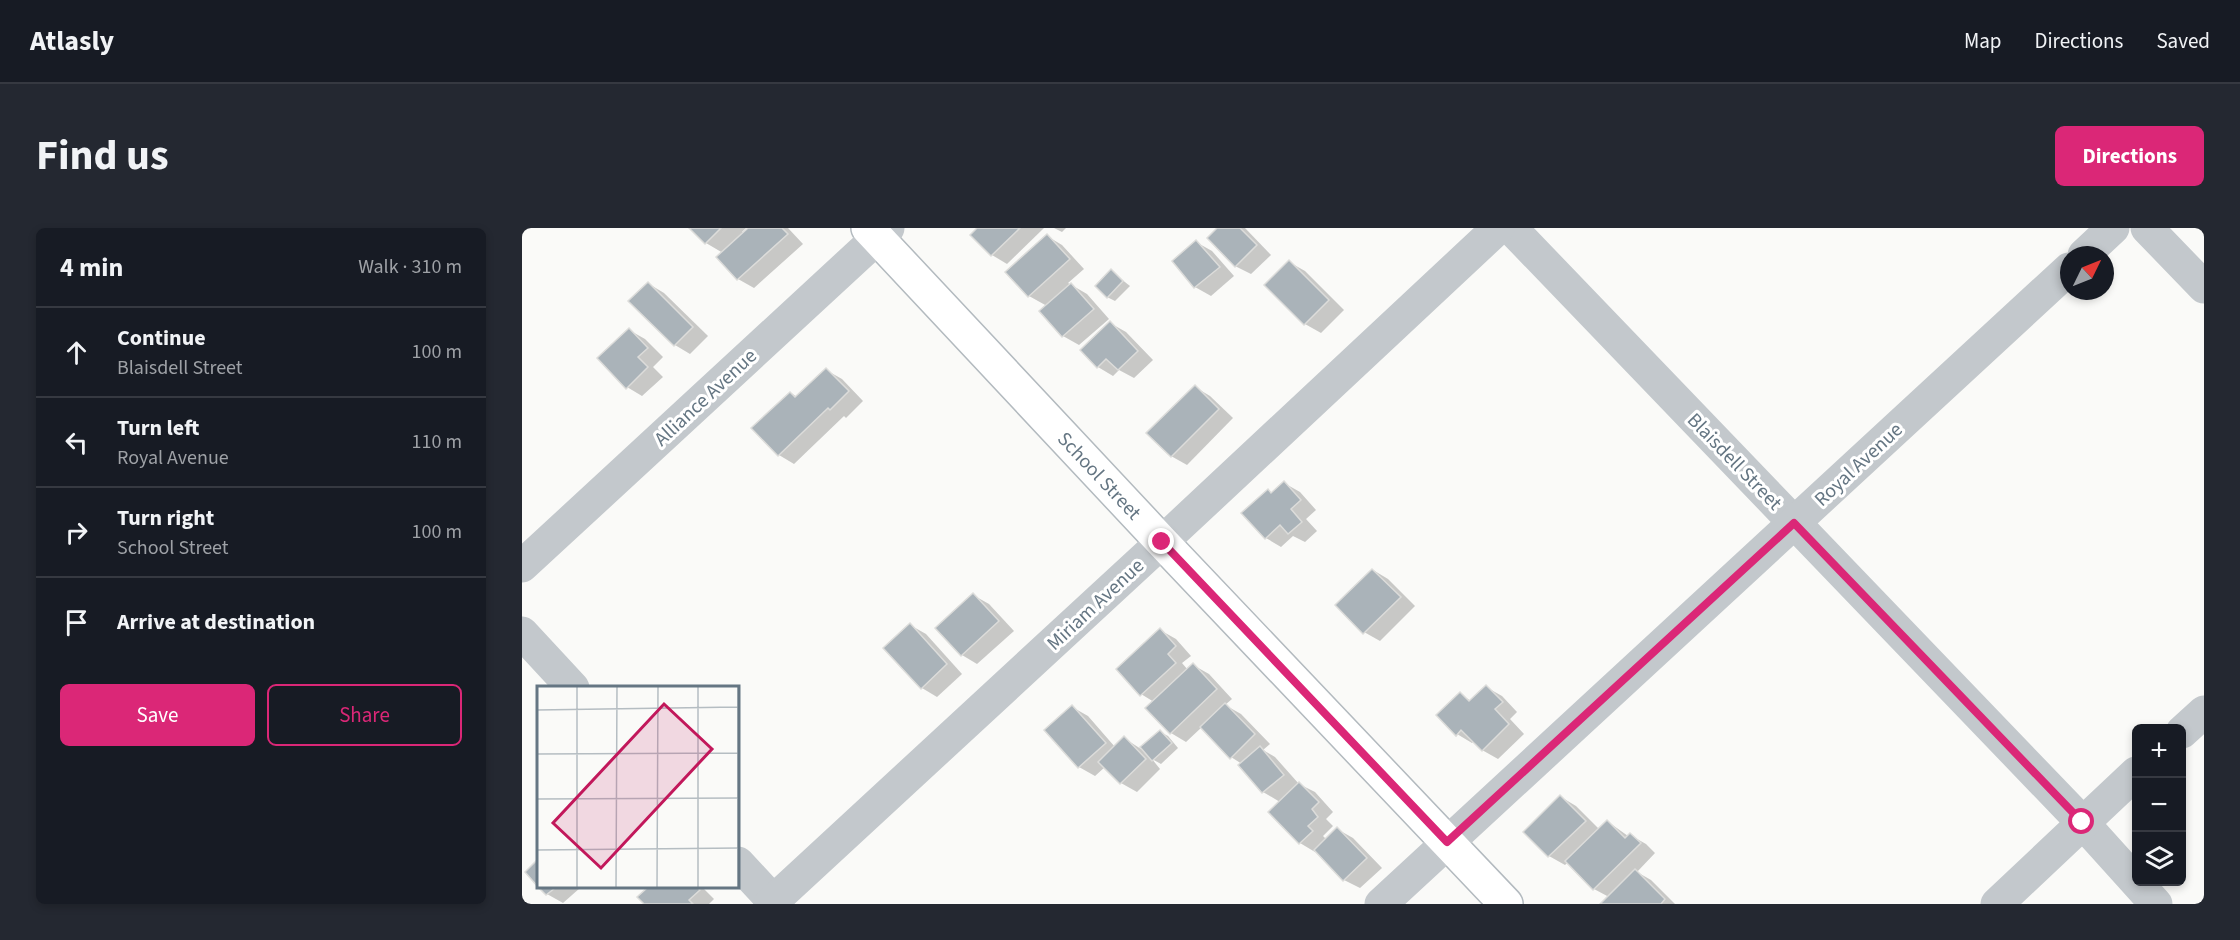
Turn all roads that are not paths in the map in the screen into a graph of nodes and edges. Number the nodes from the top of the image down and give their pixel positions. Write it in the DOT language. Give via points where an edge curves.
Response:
graph roads {
  1 [pos="1498,228"];
  2 [pos="1511,228"];
  3 [pos="2113,228"];
  4 [pos="2147,228"];
  5 [pos="878,231"];
  6 [pos="2094,246"];
  7 [pos="2060,276"];
  8 [pos="2204,288"];
  9 [pos="1794,523"];
  10 [pos="1162,542"];
  11 [pos="522,566"];
  12 [pos="522,633"];
  13 [pos="571,686"];
  14 [pos="2204,712"];
  15 [pos="2186,728"];
  16 [pos="2132,777"];
  17 [pos="2082,822"];
  18 [pos="1447,842"];
  19 [pos="740,865"];
  20 [pos="773,903"];
  21 [pos="1381,904"];
  22 [pos="1506,904"];
  23 [pos="1997,904"];
  24 [pos="2156,904"];
  1 -- 10 [label="street, Miriam Avenue"];
  2 -- 9 [label="street, Blaisdell Street"];
  3 -- 6 [label="street"];
  4 -- 8 [label="street"];
  5 -- 10 [label="main road, School Street"];
  5 -- 11 [label="street, Alliance Avenue"];
  7 -- 9 [label="street, Royal Avenue"];
  9 -- 17 [label="street, Blaisdell Street"];
  9 -- 18 [label="street, Royal Avenue"];
  10 -- 18 [label="main road, School Street"];
  10 -- 20 [label="street, Miriam Avenue"];
  12 -- 13 [label="street"];
  14 -- 15 [label="street"];
  16 -- 17 [label="street"];
  17 -- 23 [label="street"];
  17 -- 24 [label="street, Blaisdell Street"];
  18 -- 21 [label="street, Royal Avenue"];
  18 -- 22 [label="main road, School Street"];
  19 -- 20 [label="street"];
}
